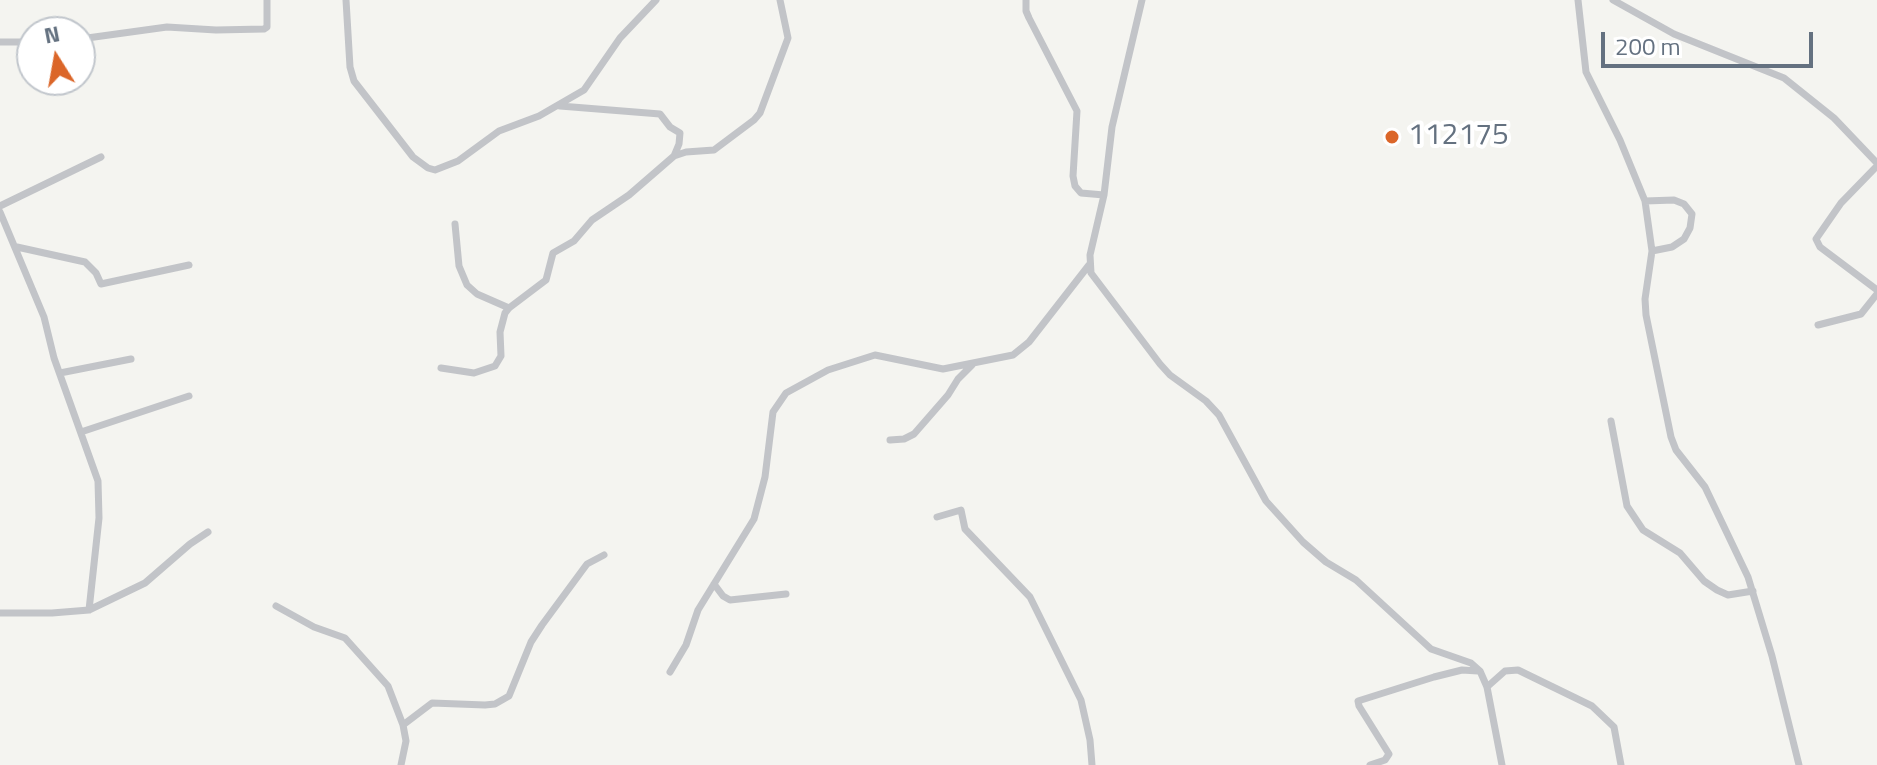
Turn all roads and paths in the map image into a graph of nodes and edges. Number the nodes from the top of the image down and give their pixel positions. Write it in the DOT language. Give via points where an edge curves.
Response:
graph roads {
  1 [pos="267,0"];
  2 [pos="346,0"];
  3 [pos="656,0"];
  4 [pos="780,0"];
  5 [pos="1026,0"];
  6 [pos="1142,0"];
  7 [pos="1578,0"];
  8 [pos="1613,0"];
  9 [pos="96,37"];
  10 [pos="560,106"];
  11 [pos="674,156"];
  12 [pos="101,157"];
  13 [pos="1877,164"];
  14 [pos="1104,195"];
  15 [pos="1645,201"];
  16 [pos="0,209"];
  17 [pos="455,224"];
  18 [pos="17,247"];
  19 [pos="1652,251"];
  20 [pos="189,265"];
  21 [pos="1089,265"];
  22 [pos="1877,292"];
  23 [pos="509,308"];
  24 [pos="1818,325"];
  25 [pos="131,359"];
  26 [pos="974,364"];
  27 [pos="441,368"];
  28 [pos="60,373"];
  29 [pos="189,396"];
  30 [pos="1611,421"];
  31 [pos="81,432"];
  32 [pos="890,440"];
  33 [pos="937,517"];
  34 [pos="208,532"];
  35 [pos="604,555"];
  36 [pos="714,584"];
  37 [pos="1753,591"];
  38 [pos="786,594"];
  39 [pos="276,606"];
  40 [pos="89,610"];
  41 [pos="0,613"];
  42 [pos="1480,671"];
  43 [pos="670,672"];
  44 [pos="1487,687"];
  45 [pos="403,725"];
  46 [pos="401,765"];
  47 [pos="1092,765"];
  48 [pos="1370,765"];
  49 [pos="1502,765"];
  50 [pos="1621,765"];
  51 [pos="1799,765"];
  1 -- 9 [label="street" via="264,29 167,27"];
  2 -- 10 [label="street" via="354,81 402,145 428,168 450,165 499,131"];
  3 -- 10 [label="street" via="620,38 590,84"];
  4 -- 11 [label="street" via="788,38 760,113 722,146"];
  5 -- 14 [label="street" via="1029,18 1077,111 1075,186 1081,193"];
  6 -- 14 [label="street" via="1112,127"];
  7 -- 15 [label="street" via="1586,72"];
  8 -- 13 [label="street" via="1674,34 1784,78 1834,118"];
  10 -- 11 [label="street" via="660,114 680,133"];
  11 -- 23 [label="street" via="553,253 546,280"];
  12 -- 16 [label="street"];
  13 -- 22 [label="street" via="1816,239"];
  14 -- 21 [label="street"];
  15 -- 19 [label="street"];
  15 -- 19 [label="street" via="1674,200 1692,214 1684,239"];
  16 -- 18 [label="street"];
  17 -- 23 [label="street" via="459,266 467,285"];
  18 -- 20 [label="street" via="85,262 101,284"];
  18 -- 28 [label="street"];
  19 -- 37 [label="street" via="1646,315 1671,437 1705,487"];
  21 -- 26 [label="street" via="1020,350"];
  21 -- 42 [label="street" via="1094,279 1160,364 1219,415 1266,501 1303,542 1356,580 1431,649"];
  22 -- 24 [label="street" via="1861,314"];
  23 -- 27 [label="street" via="495,366 474,373"];
  25 -- 28 [label="street"];
  26 -- 32 [label="street" via="914,434"];
  26 -- 36 [label="street" via="943,369 875,355 828,370 786,393 773,412 760,504"];
  28 -- 31 [label="street"];
  29 -- 31 [label="street"];
  30 -- 37 [label="street" via="1627,506 1643,530 1680,553 1717,590 1728,595"];
  31 -- 40 [label="street" via="99,489"];
  33 -- 47 [label="street" via="961,510 965,529 1030,597 1081,700"];
  34 -- 40 [label="street" via="145,583"];
  35 -- 45 [label="street" via="587,564 542,625 509,696 495,704 432,703"];
  36 -- 38 [label="street" via="730,600"];
  36 -- 43 [label="street"];
  37 -- 51 [label="street"];
  39 -- 45 [label="street" via="352,643 388,686"];
  40 -- 41 [label="street"];
  42 -- 44 [label="street"];
  42 -- 48 [label="street" via="1462,670 1358,701 1389,754"];
  44 -- 49 [label="street"];
  44 -- 50 [label="street" via="1505,671 1518,670 1592,706 1614,727"];
  45 -- 46 [label="street" via="406,751"];
}
